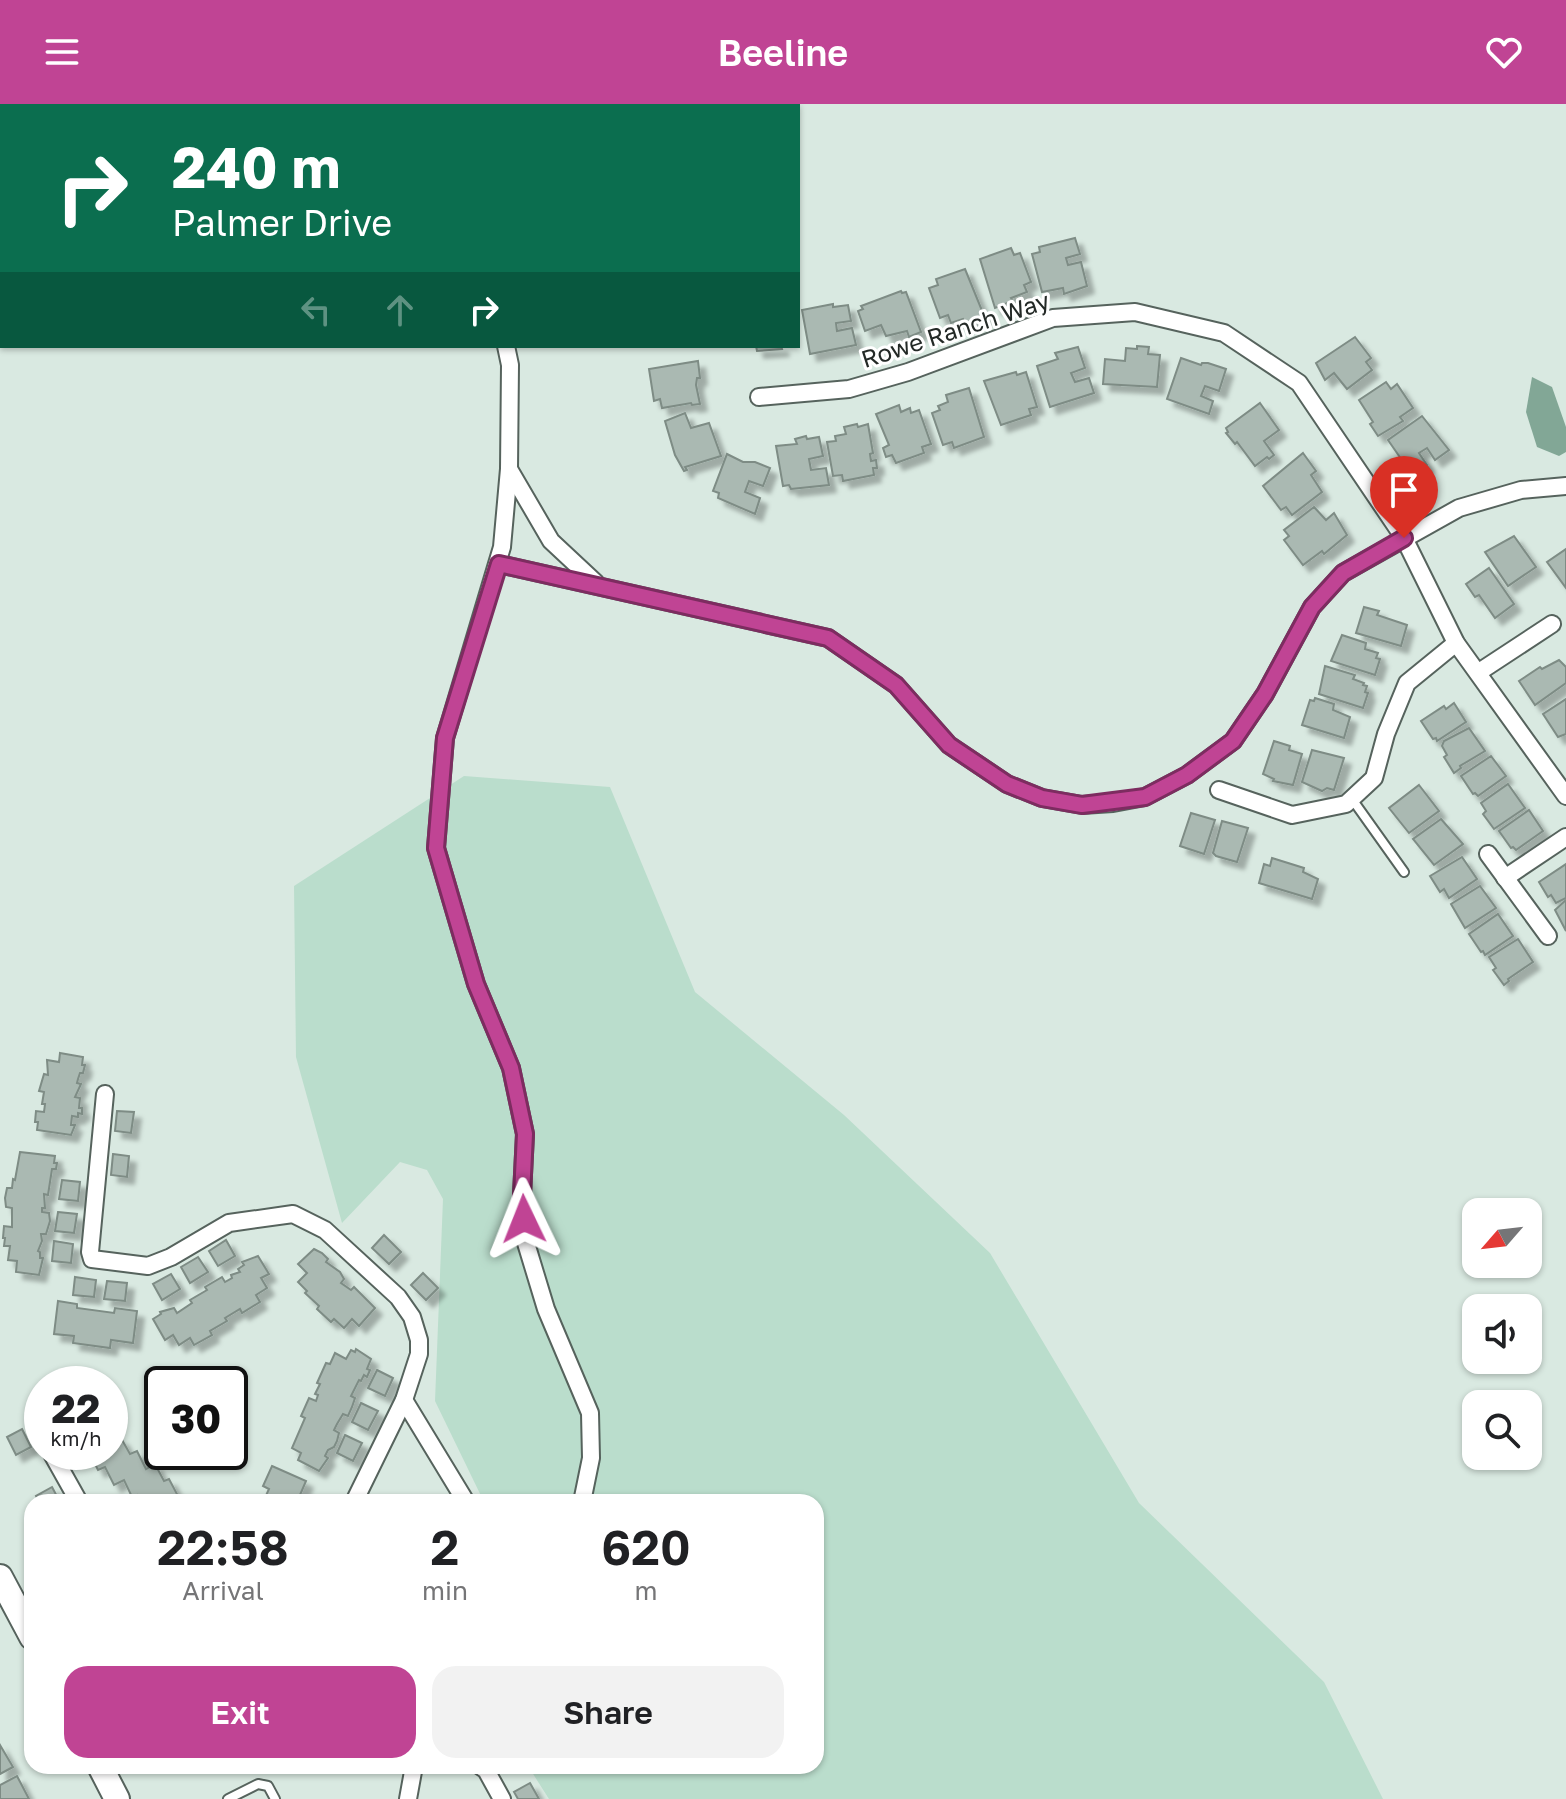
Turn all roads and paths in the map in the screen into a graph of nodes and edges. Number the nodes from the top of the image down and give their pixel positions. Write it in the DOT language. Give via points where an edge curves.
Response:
graph roads {
  1 [pos="506,348"];
  2 [pos="759,397"];
  3 [pos="509,469"];
  4 [pos="1566,486"];
  5 [pos="1404,538"];
  6 [pos="499,564"];
  7 [pos="600,587"];
  8 [pos="1552,624"];
  9 [pos="1456,643"];
  10 [pos="1479,672"];
  11 [pos="1566,764"];
  12 [pos="1551,774"];
  13 [pos="1219,790"];
  14 [pos="1566,796"];
  15 [pos="1352,799"];
  16 [pos="1566,837"];
  17 [pos="1488,854"];
  18 [pos="1404,872"];
  19 [pos="1505,878"];
  20 [pos="1548,936"];
  21 [pos="105,1094"];
  22 [pos="404,1400"];
  23 [pos="61,1470"];
  24 [pos="75,1494"];
  25 [pos="358,1494"];
  26 [pos="461,1494"];
  27 [pos="584,1494"];
  28 [pos="0,1577"];
  29 [pos="24,1622"];
  30 [pos="104,1774"];
  31 [pos="413,1774"];
  32 [pos="488,1774"];
  33 [pos="117,1799"];
  34 [pos="228,1799"];
  35 [pos="275,1799"];
  36 [pos="408,1799"];
  37 [pos="502,1799"];
  1 -- 3 [label="street"];
  2 -- 5 [label="street, Rowe Ranch Way" via="849,389 1053,318 1135,312 1224,333 1299,383"];
  3 -- 6 [label="street"];
  3 -- 7 [label="street" via="551,541"];
  4 -- 5 [label="street" via="1521,490 1459,508"];
  5 -- 7 [label="street" via="1343,573 1312,607 1233,741 1145,797 1082,805 1042,798 1007,784 949,745 896,685 828,638"];
  5 -- 9 [label="street, Rowe Ranch Way"];
  6 -- 7 [label="street"];
  6 -- 27 [label="street" via="445,738 436,848 476,984 511,1068 525,1134 526,1243 546,1309 590,1413 591,1458"];
  8 -- 10 [label="street"];
  9 -- 10 [label="street, Rowe Ranch Way"];
  9 -- 15 [label="street" via="1407,683 1374,778"];
  10 -- 12 [label="street, Rowe Ranch Way"];
  11 -- 12 [label="street"];
  12 -- 14 [label="street, Rowe Ranch Way"];
  13 -- 15 [label="street" via="1292,815"];
  15 -- 18 [label="lane"];
  16 -- 19 [label="street"];
  17 -- 19 [label="street"];
  19 -- 20 [label="street"];
  21 -- 22 [label="street" via="92,1259 148,1266 229,1223 293,1214 325,1230 398,1297 412,1317 419,1354"];
  22 -- 25 [label="street"];
  22 -- 26 [label="street"];
  23 -- 24 [label="street"];
  28 -- 29 [label="main road"];
  30 -- 33 [label="main road"];
  31 -- 36 [label="street"];
  32 -- 37 [label="street"];
  34 -- 35 [label="lane" via="258,1784 268,1786"];
}
